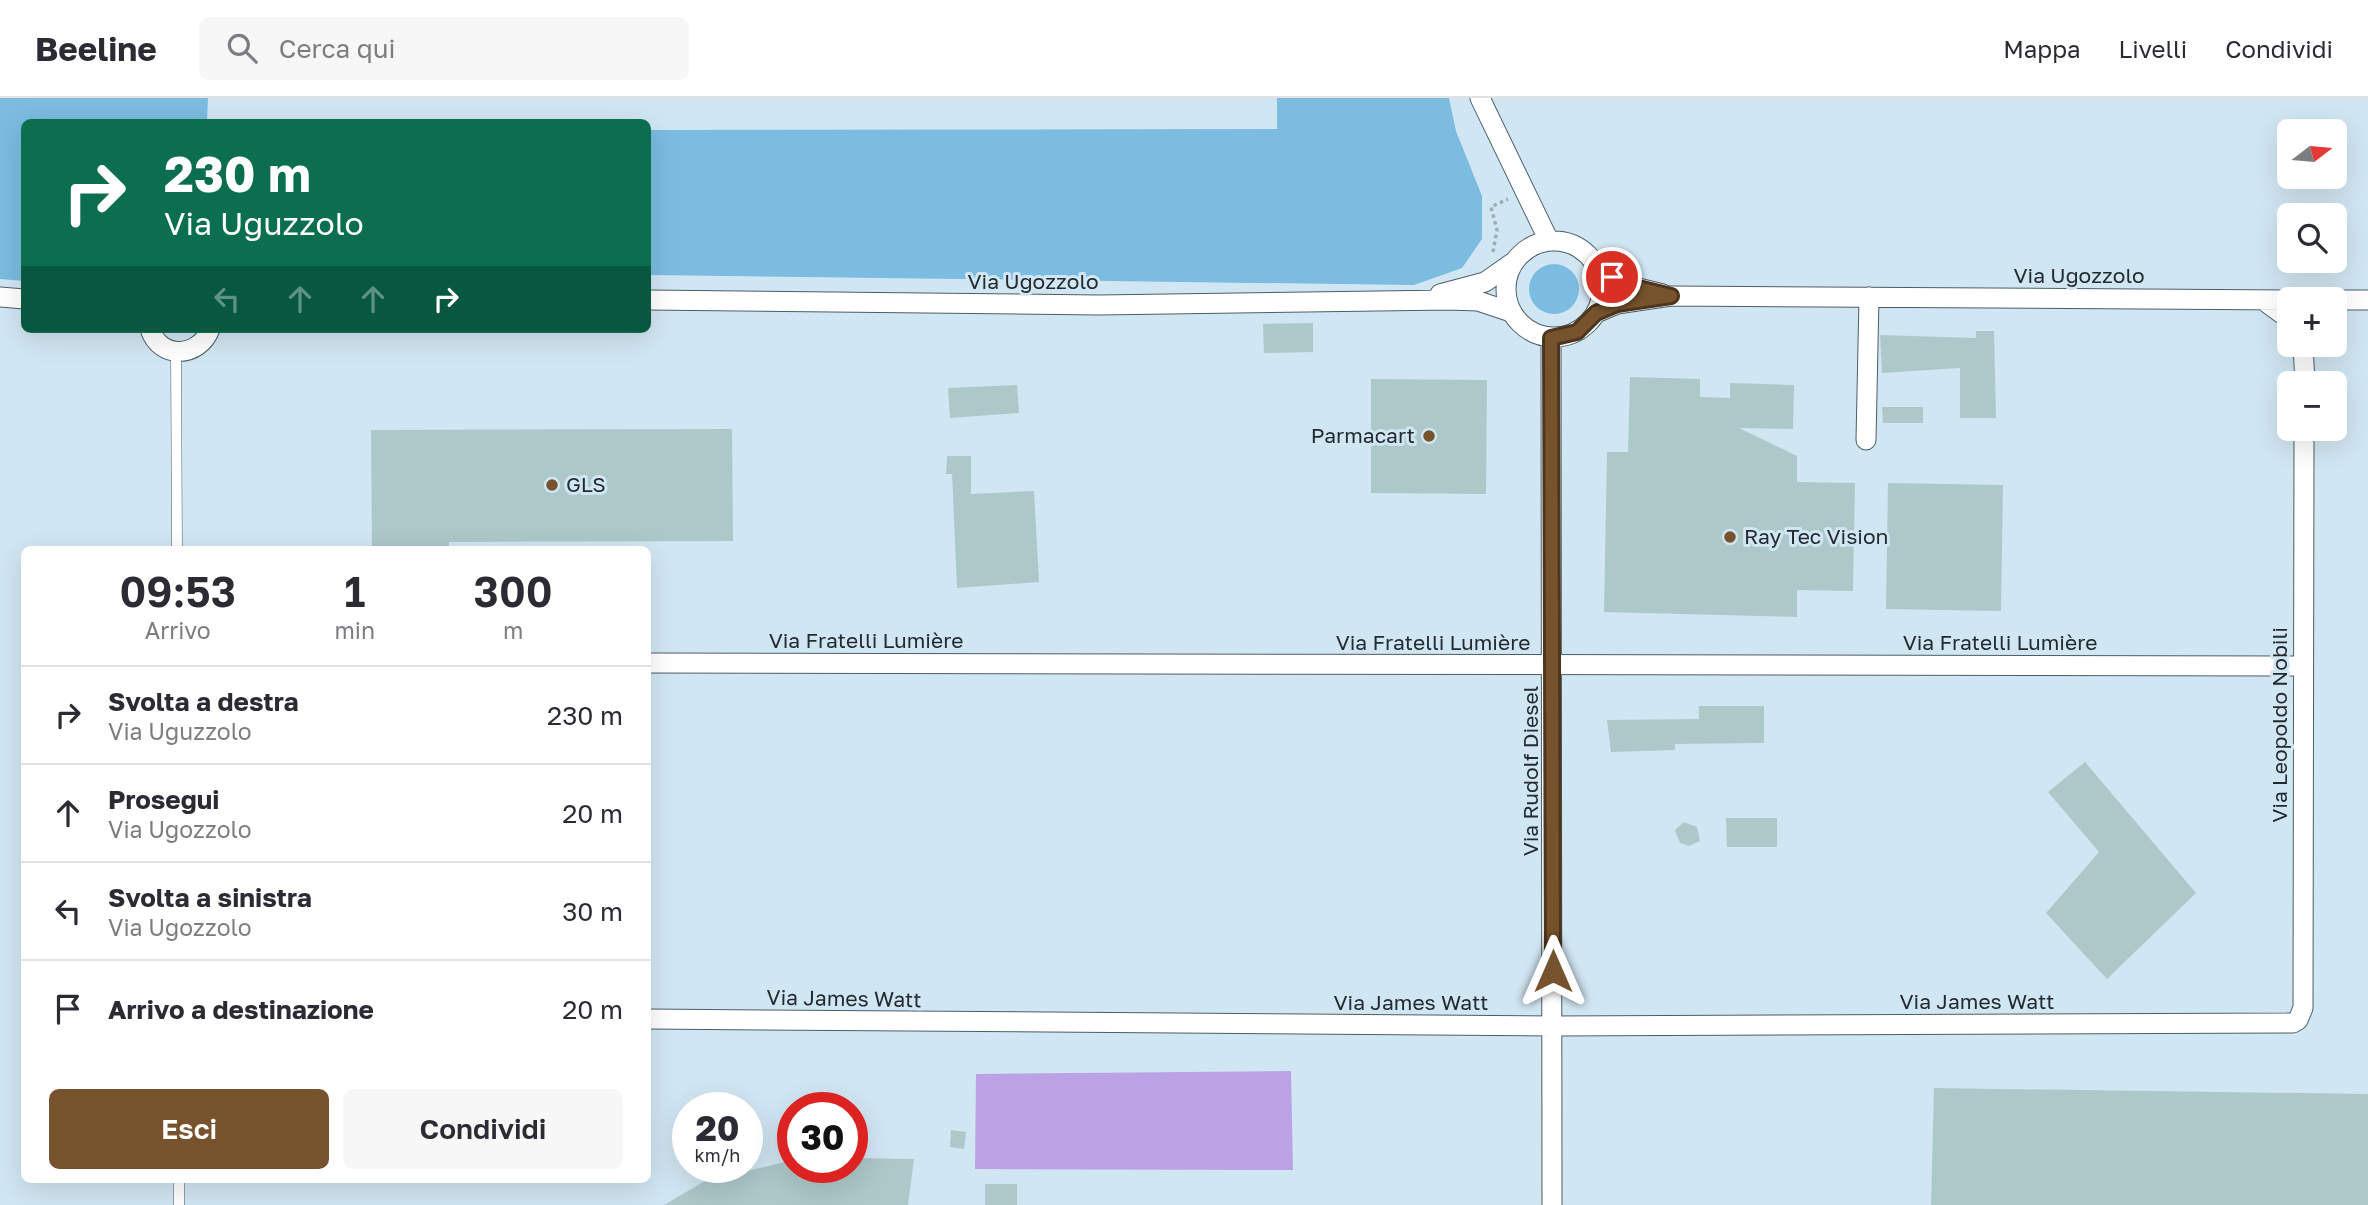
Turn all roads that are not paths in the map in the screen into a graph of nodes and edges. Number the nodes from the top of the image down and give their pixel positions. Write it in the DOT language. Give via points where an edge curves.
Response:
graph roads {
  1 [pos="1480,98"];
  2 [pos="1549,241"];
  3 [pos="1513,264"];
  4 [pos="1598,269"];
  5 [pos="1671,296"];
  6 [pos="0,297"];
  7 [pos="1869,297"];
  8 [pos="21,299"];
  9 [pos="1419,299"];
  10 [pos="651,300"];
  11 [pos="2262,300"];
  12 [pos="2277,300"];
  13 [pos="2368,300"];
  14 [pos="2347,301"];
  15 [pos="2277,311"];
  16 [pos="1511,312"];
  17 [pos="1596,313"];
  18 [pos="152,333"];
  19 [pos="208,333"];
  20 [pos="1551,338"];
  21 [pos="176,352"];
  22 [pos="1866,440"];
  23 [pos="2304,441"];
  24 [pos="177,546"];
  25 [pos="651,663"];
  26 [pos="1554,666"];
  27 [pos="2303,666"];
  28 [pos="651,1019"];
  29 [pos="2298,1020"];
  30 [pos="1553,1026"];
  31 [pos="179,1183"];
  32 [pos="179,1205"];
  33 [pos="1552,1205"];
  1 -- 2 [label="street"];
  2 -- 3 [label="street" via="1522,252"];
  2 -- 4 [label="street" via="1578,247"];
  3 -- 9 [label="street, Via Ugozzolo" via="1485,282"];
  3 -- 16 [label="street" via="1506,279"];
  4 -- 5 [label="street, Via Ugozzolo" via="1626,285"];
  4 -- 17 [label="street" via="1602,299"];
  5 -- 7 [label="street, Via Ugozzolo"];
  5 -- 17 [label="street, Via Ugozzolo" via="1617,304"];
  6 -- 8 [label="street"];
  7 -- 11 [label="street, Via Ugozzolo"];
  7 -- 22 [label="street"];
  9 -- 10 [label="street, Via Ugozzolo" via="1099,305"];
  9 -- 16 [label="street, Via Ugozzolo" via="1478,301"];
  11 -- 12 [label="street, Via Ugozzolo"];
  11 -- 15 [label="street"];
  13 -- 14 [label="street"];
  16 -- 20 [label="street" via="1528,330"];
  17 -- 20 [label="street" via="1577,332"];
  18 -- 21 [label="street" via="157,342"];
  19 -- 21 [label="street" via="194,349"];
  20 -- 26 [label="street, Via Rudolf Diesel"];
  21 -- 24 [label="lane"];
  23 -- 27 [label="street, Via Leopoldo Nobili"];
  25 -- 26 [label="street, Via Fratelli Lumière"];
  26 -- 27 [label="street, Via Fratelli Lumière"];
  26 -- 30 [label="street, Via Rudolf Diesel"];
  27 -- 29 [label="street, Via Leopoldo Nobili" via="2304,1008"];
  28 -- 30 [label="street, Via James Watt"];
  29 -- 30 [label="street, Via James Watt" via="2285,1025"];
  30 -- 33 [label="street, Via Rudolf Diesel"];
  31 -- 32 [label="lane"];
}
